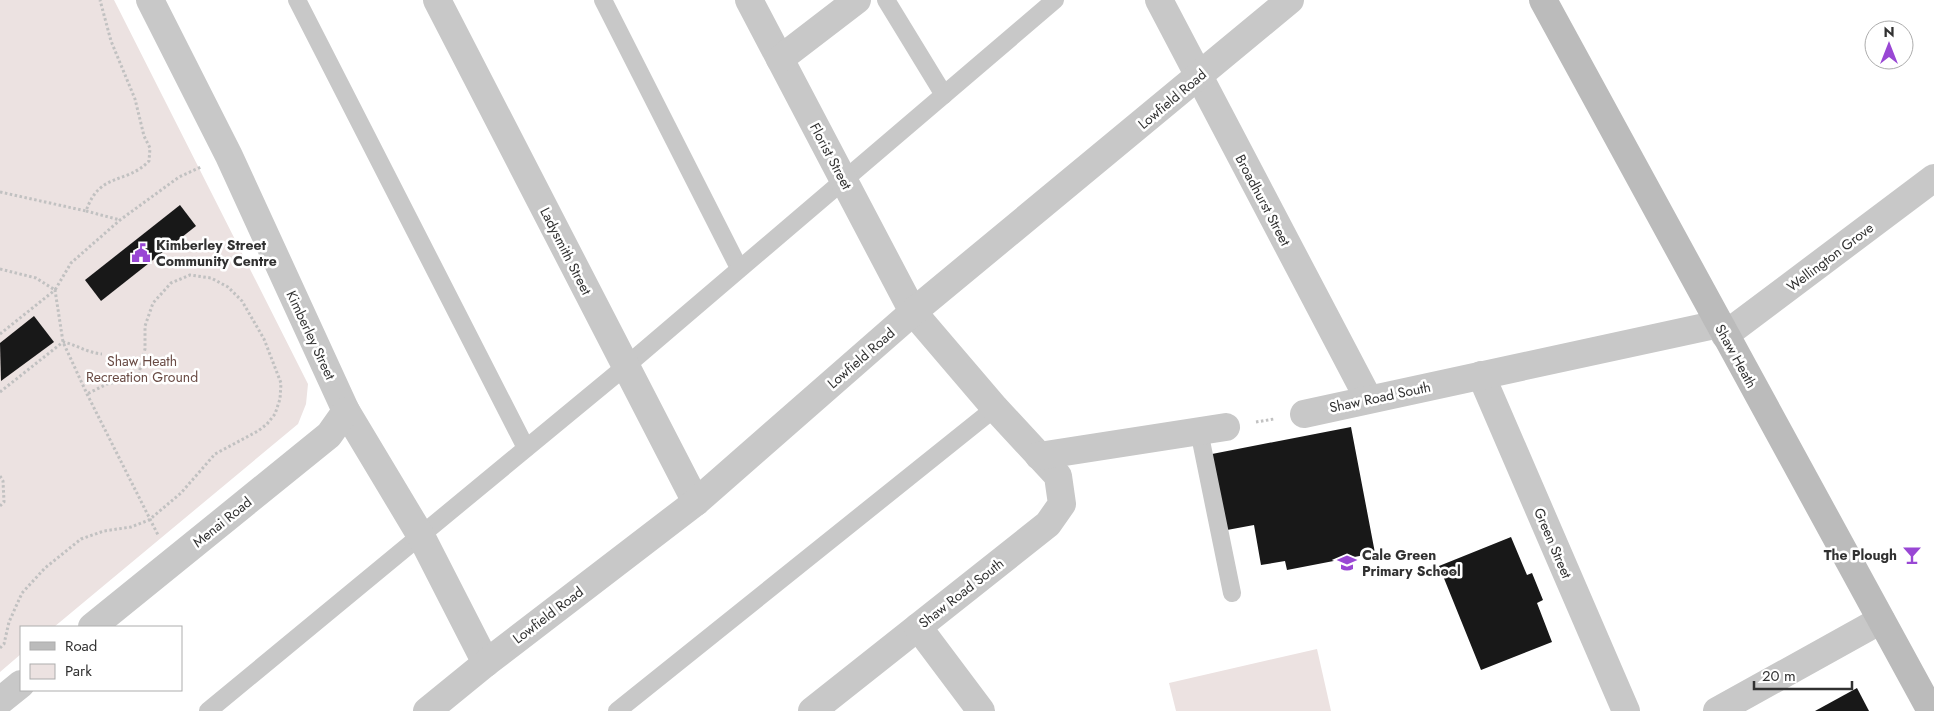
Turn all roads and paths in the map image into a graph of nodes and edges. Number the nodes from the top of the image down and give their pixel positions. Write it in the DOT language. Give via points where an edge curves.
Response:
graph roads {
  1 [pos="100,0"];
  2 [pos="150,0"];
  3 [pos="297,0"];
  4 [pos="437,0"];
  5 [pos="603,0"];
  6 [pos="749,0"];
  7 [pos="857,0"];
  8 [pos="886,0"];
  9 [pos="1055,0"];
  10 [pos="1159,0"];
  11 [pos="1290,0"];
  12 [pos="1543,0"];
  13 [pos="780,60"];
  14 [pos="1198,78"];
  15 [pos="944,94"];
  16 [pos="229,156"];
  17 [pos="844,180"];
  18 [pos="1931,189"];
  19 [pos="0,192"];
  20 [pos="86,211"];
  21 [pos="120,220"];
  22 [pos="739,268"];
  23 [pos="0,270"];
  24 [pos="56,290"];
  25 [pos="913,312"];
  26 [pos="1722,330"];
  27 [pos="0,334"];
  28 [pos="63,342"];
  29 [pos="102,354"];
  30 [pos="626,366"];
  31 [pos="1481,375"];
  32 [pos="0,392"];
  33 [pos="87,394"];
  34 [pos="1368,398"];
  35 [pos="995,408"];
  36 [pos="346,411"];
  37 [pos="1304,414"];
  38 [pos="1226,426"];
  39 [pos="1199,431"];
  40 [pos="526,448"];
  41 [pos="1040,456"];
  42 [pos="0,476"];
  43 [pos="696,502"];
  44 [pos="0,506"];
  45 [pos="149,520"];
  46 [pos="421,536"];
  47 [pos="1232,593"];
  48 [pos="1881,620"];
  49 [pos="93,626"];
  50 [pos="918,627"];
  51 [pos="0,648"];
  52 [pos="486,663"];
  53 [pos="20,685"];
  54 [pos="0,701"];
  55 [pos="208,711"];
  56 [pos="427,711"];
  57 [pos="617,711"];
  58 [pos="812,711"];
  59 [pos="981,711"];
  60 [pos="1626,711"];
  61 [pos="1717,711"];
  62 [pos="1930,711"];
  1 -- 20 [label="path" via="111,41 135,99 150,148 149,161 139,172 104,184 92,196"];
  2 -- 16 [label="street, Kimberley Street"];
  3 -- 40 [label="lane"];
  4 -- 30 [label="street, Ladysmith Street"];
  5 -- 22 [label="lane"];
  6 -- 13 [label="street, Florist Street"];
  7 -- 13 [label="street"];
  8 -- 15 [label="lane"];
  9 -- 15 [label="lane"];
  10 -- 14 [label="street, Broadhurst Street"];
  11 -- 14 [label="street, Lowfield Road"];
  12 -- 26 [label="main road, Shaw Heath"];
  13 -- 17 [label="street, Florist Street"];
  14 -- 25 [label="street, Lowfield Road"];
  14 -- 34 [label="street, Broadhurst Street"];
  15 -- 17 [label="lane"];
  16 -- 21 [label="path" via="179,177"];
  16 -- 36 [label="street, Kimberley Street"];
  17 -- 22 [label="lane"];
  17 -- 25 [label="street, Florist Street"];
  18 -- 26 [label="street, Wellington Grove"];
  19 -- 20 [label="path"];
  20 -- 21 [label="path"];
  21 -- 24 [label="path" via="71,263"];
  22 -- 30 [label="lane"];
  23 -- 24 [label="path" via="36,278"];
  24 -- 27 [label="path"];
  24 -- 28 [label="path"];
  25 -- 35 [label="street, Shaw Road South"];
  25 -- 43 [label="street, Lowfield Road"];
  26 -- 31 [label="street, Shaw Road South"];
  26 -- 48 [label="main road, Shaw Heath"];
  28 -- 29 [label="path" via="93,354"];
  28 -- 32 [label="path"];
  28 -- 33 [label="path"];
  30 -- 40 [label="lane"];
  30 -- 43 [label="street, Ladysmith Street"];
  31 -- 34 [label="street, Shaw Road South"];
  31 -- 60 [label="street, Green Street"];
  33 -- 45 [label="path"];
  33 -- 45 [label="path" via="107,384 138,377 145,326 153,304 171,284 190,275 211,278 228,287 242,301 264,338 281,383 280,399 274,414 258,431 214,454 181,493"];
  34 -- 37 [label="street, Shaw Road South"];
  35 -- 41 [label="street, Shaw Road South"];
  35 -- 57 [label="lane"];
  36 -- 46 [label="street, Kimberley Street"];
  36 -- 49 [label="street, Menai Road" via="329,435"];
  37 -- 38 [label="path"];
  38 -- 39 [label="street"];
  39 -- 41 [label="street"];
  39 -- 47 [label="lane"];
  40 -- 46 [label="lane"];
  41 -- 50 [label="street, Shaw Road South" via="1058,476 1062,504 1048,524"];
  42 -- 44 [label="path" via="4,502"];
  43 -- 52 [label="street, Lowfield Road"];
  45 -- 51 [label="path" via="131,528 104,531 81,539 45,568 22,593"];
  46 -- 52 [label="street, Kimberley Street"];
  46 -- 55 [label="lane"];
  48 -- 61 [label="street"];
  48 -- 62 [label="main road, Shaw Heath"];
  50 -- 58 [label="street, Shaw Road South"];
  50 -- 59 [label="street"];
  52 -- 56 [label="street, Lowfield Road"];
  53 -- 54 [label="street"];
}
